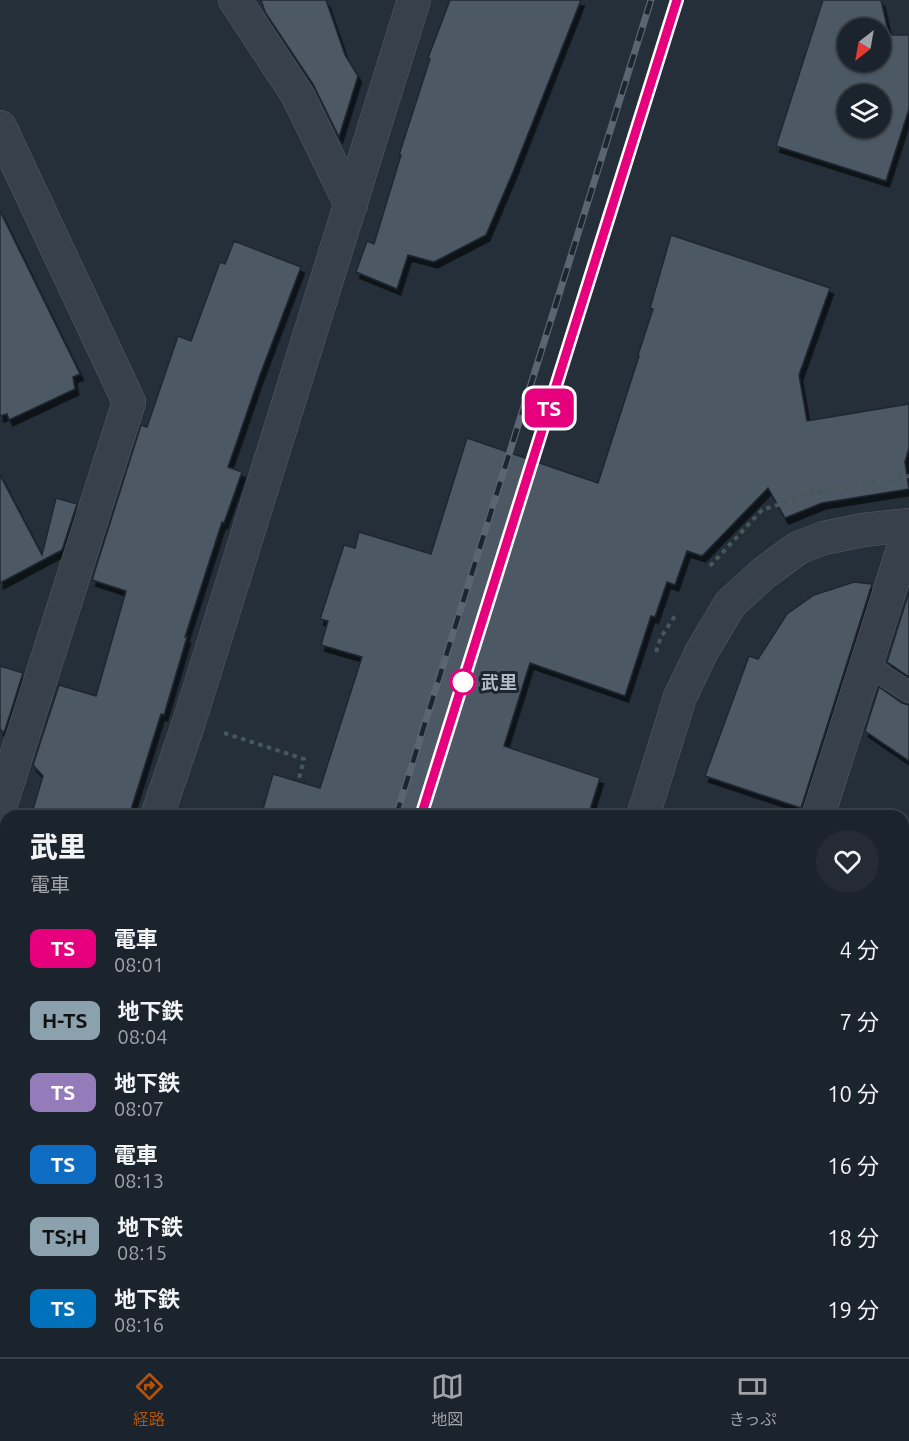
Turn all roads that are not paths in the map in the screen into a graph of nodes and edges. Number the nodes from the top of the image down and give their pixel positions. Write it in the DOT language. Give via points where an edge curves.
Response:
graph roads {
  1 [pos="235,0"];
  2 [pos="414,0"];
  3 [pos="0,126"];
  4 [pos="351,205"];
  5 [pos="909,528"];
  6 [pos="866,664"];
  7 [pos="909,692"];
  8 [pos="0,807"];
  9 [pos="159,810"];
  10 [pos="645,810"];
  11 [pos="820,810"];
  1 -- 4 [label="street" via="297,94"];
  2 -- 4 [label="street"];
  3 -- 8 [label="street" via="129,402"];
  4 -- 9 [label="street"];
  5 -- 6 [label="street"];
  5 -- 10 [label="street" via="863,530 824,538 798,549 730,604 680,697"];
  6 -- 7 [label="lane"];
  6 -- 11 [label="street"];
}
